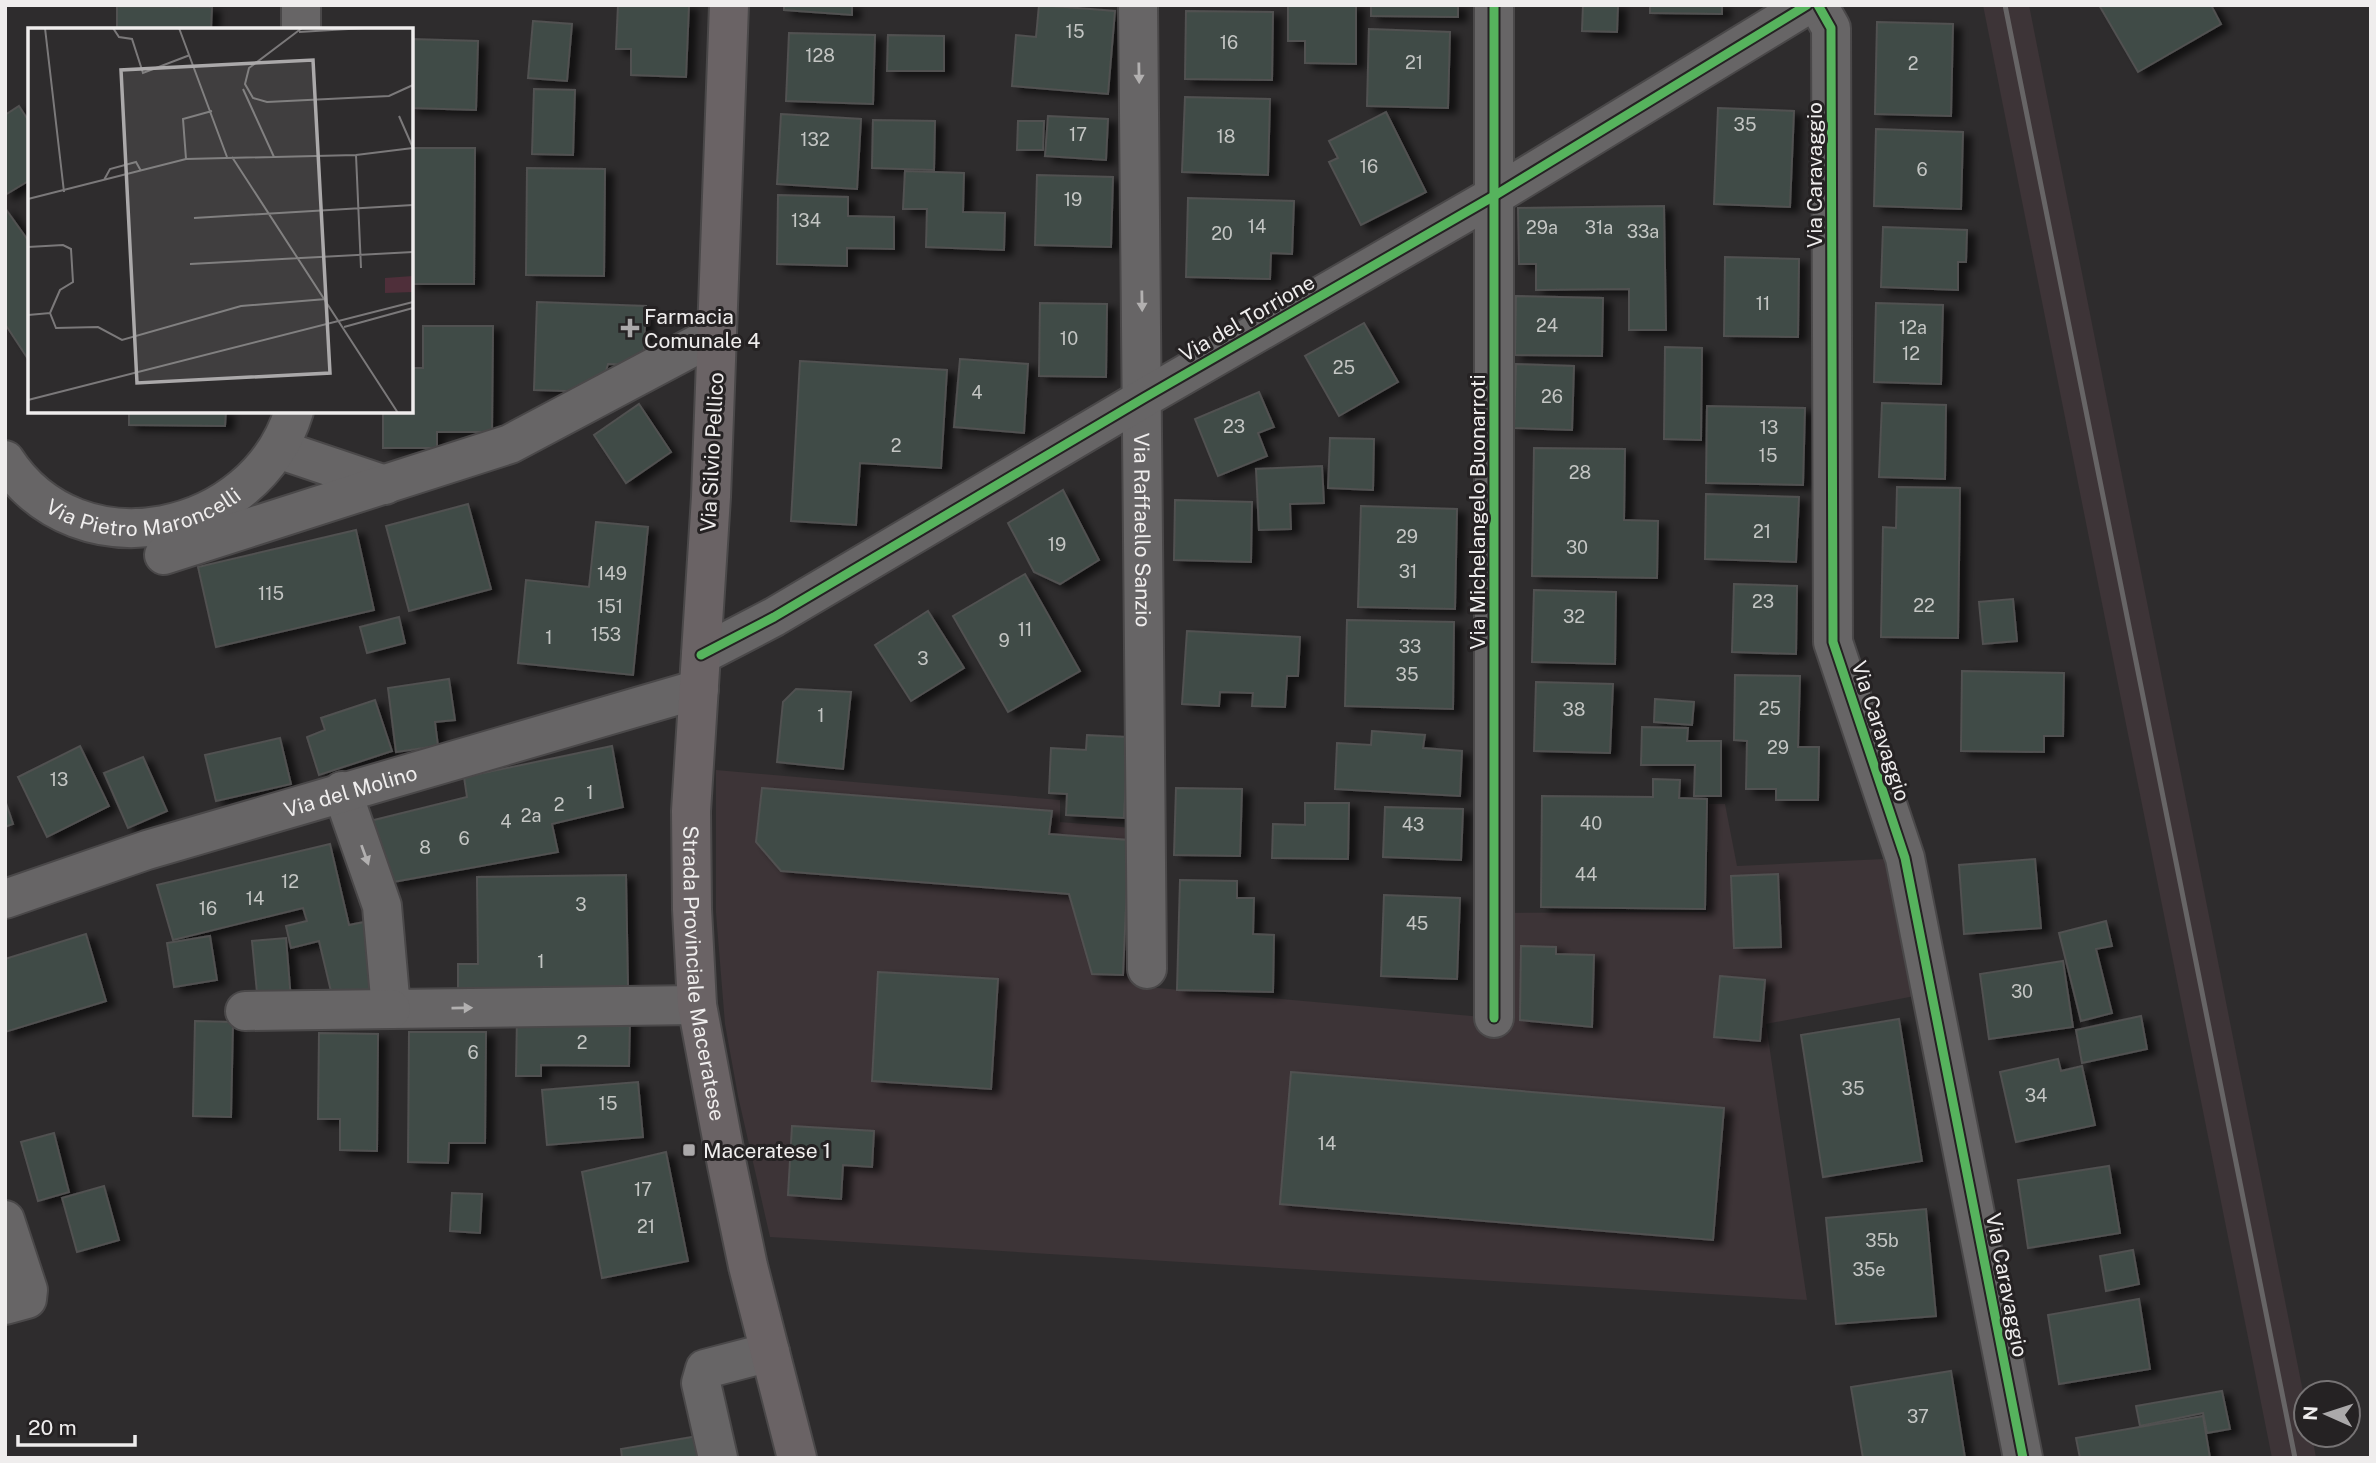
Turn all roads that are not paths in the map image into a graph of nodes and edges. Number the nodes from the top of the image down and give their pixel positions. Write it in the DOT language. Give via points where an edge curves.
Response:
graph roads {
  1 [pos="301,5"];
  2 [pos="729,5"];
  3 [pos="1138,5"];
  4 [pos="1494,5"];
  5 [pos="1807,5"];
  6 [pos="1818,5"];
  7 [pos="301,28"];
  8 [pos="1494,196"];
  9 [pos="717,334"];
  10 [pos="1144,398"];
  11 [pos="293,413"];
  12 [pos="278,449"];
  13 [pos="5,460"];
  14 [pos="385,485"];
  15 [pos="164,555"];
  16 [pos="700,672"];
  17 [pos="342,791"];
  18 [pos="5,899"];
  19 [pos="1147,969"];
  20 [pos="697,1005"];
  21 [pos="391,1009"];
  22 [pos="245,1011"];
  23 [pos="1494,1018"];
  24 [pos="5,1220"];
  25 [pos="5,1305"];
  26 [pos="771,1352"];
  27 [pos="718,1458"];
  28 [pos="797,1458"];
  29 [pos="2023,1458"];
  1 -- 7 [label="street"];
  2 -- 9 [label="main road, Via Silvio Pellico"];
  3 -- 10 [label="street, Via Raffaello Sanzio, one-way"];
  4 -- 8 [label="street, Via Michelangelo Buonarroti"];
  5 -- 8 [label="street, Via del Torrione"];
  6 -- 29 [label="street, Via Caravaggio" via="1831,28 1833,642 1905,858"];
  8 -- 10 [label="street, Via del Torrione"];
  8 -- 23 [label="street, Via Michelangelo Buonarroti"];
  9 -- 14 [label="street" via="510,444"];
  9 -- 16 [label="main road, Via Silvio Pellico"];
  10 -- 16 [label="street, Via del Torrione" via="774,617"];
  10 -- 19 [label="street, Via Raffaello Sanzio"];
  11 -- 12 [label="street, Via Pietro Maroncelli"];
  12 -- 13 [label="street, Via Pietro Maroncelli" via="242,491 222,505 180,523 153,527 128,528 81,518 31,489"];
  12 -- 14 [label="street"];
  14 -- 15 [label="street"];
  16 -- 17 [label="street, Via del Molino"];
  16 -- 20 [label="main road, Strada Provinciale Maceratese" via="691,811"];
  17 -- 18 [label="street, Via del Molino"];
  17 -- 21 [label="street, one-way" via="382,906"];
  21 -- 20 [label="street, one-way"];
  20 -- 26 [label="main road, Strada Provinciale Maceratese" via="748,1266"];
  21 -- 22 [label="street"];
  24 -- 25 [label="street" via="28,1290 27,1299"];
  26 -- 27 [label="street" via="705,1369 701,1383"];
  26 -- 28 [label="main road, Strada Provinciale Maceratese"];
}
